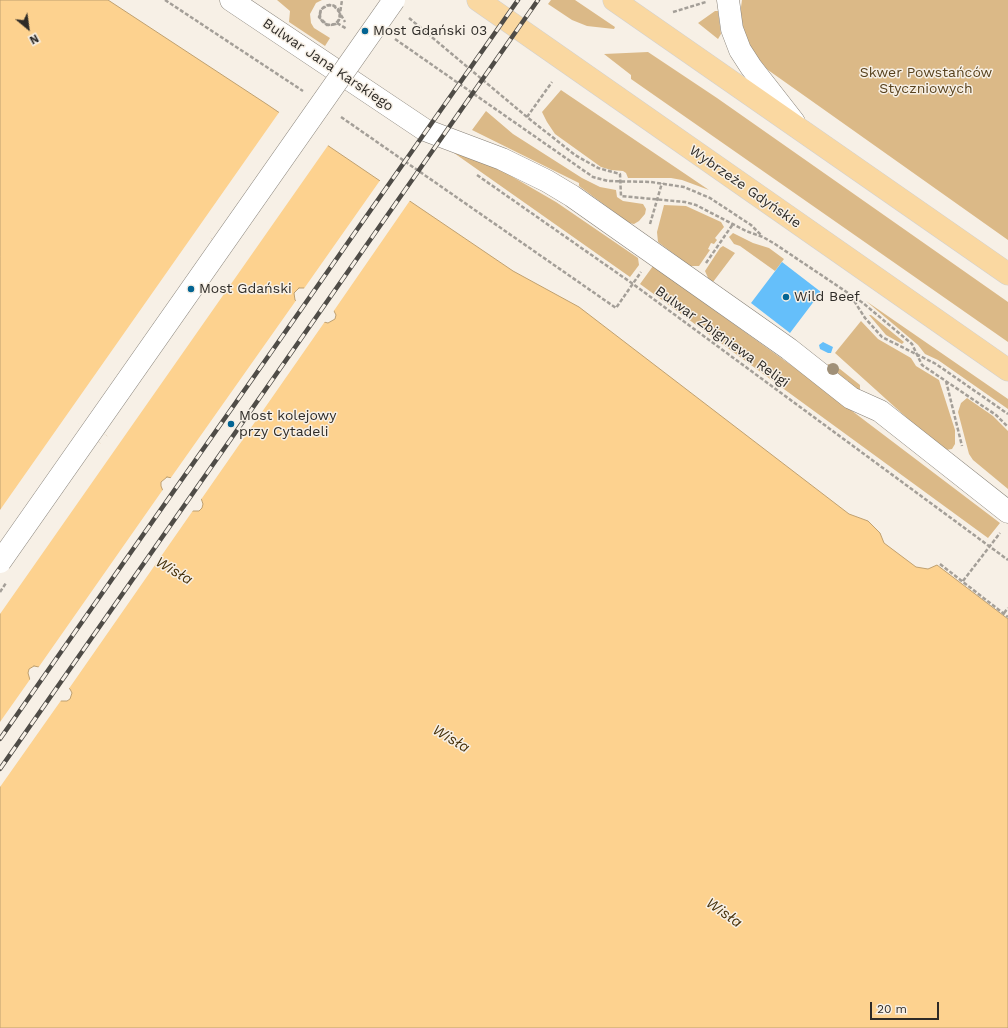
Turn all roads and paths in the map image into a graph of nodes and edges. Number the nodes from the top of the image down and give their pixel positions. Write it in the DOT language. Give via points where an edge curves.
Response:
graph roads {
  1 [pos="165,0"];
  2 [pos="231,0"];
  3 [pos="342,0"];
  4 [pos="614,0"];
  5 [pos="710,0"];
  6 [pos="728,0"];
  7 [pos="480,1"];
  8 [pos="400,8"];
  9 [pos="668,8"];
  10 [pos="320,20"];
  11 [pos="338,21"];
  12 [pos="345,22"];
  13 [pos="348,30"];
  14 [pos="390,35"];
  15 [pos="552,82"];
  16 [pos="310,95"];
  17 [pos="335,113"];
  18 [pos="527,117"];
  19 [pos="797,127"];
  20 [pos="471,171"];
  21 [pos="621,183"];
  22 [pos="662,184"];
  23 [pos="659,199"];
  24 [pos="733,224"];
  25 [pos="763,237"];
  26 [pos="640,244"];
  27 [pos="1008,274"];
  28 [pos="693,281"];
  29 [pos="633,284"];
  30 [pos="851,296"];
  31 [pos="917,356"];
  32 [pos="1008,370"];
  33 [pos="946,380"];
  34 [pos="1008,414"];
  35 [pos="1008,427"];
  36 [pos="971,482"];
  37 [pos="1006,520"];
  38 [pos="990,546"];
  39 [pos="1008,560"];
  40 [pos="0,562"];
  41 [pos="940,564"];
  42 [pos="963,581"];
  43 [pos="1008,608"];
  44 [pos="1004,613"];
  45 [pos="1008,616"];
  1 -- 16 [label="path"];
  2 -- 26 [label="street, Bulwar Jana Karskiego" via="425,130 502,159 547,180"];
  3 -- 11 [label="path"];
  4 -- 19 [label="main road"];
  5 -- 9 [label="path" via="674,13"];
  6 -- 19 [label="street" via="732,29 740,50"];
  7 -- 32 [label="main road, Wybrzeże Gdyńskie"];
  8 -- 18 [label="path"];
  8 -- 40 [label="street, bridge"];
  10 -- 11 [label="path, bridge" via="328,26"];
  10 -- 11 [label="path, bridge" via="321,9 330,5 339,12"];
  10 -- 12 [label="path, bridge" via="321,9 332,5 338,9"];
  11 -- 13 [label="path"];
  14 -- 21 [label="path" via="582,170 600,180"];
  15 -- 18 [label="path"];
  17 -- 29 [label="path" via="616,308"];
  18 -- 21 [label="path" via="575,155 598,168 620,174"];
  19 -- 27 [label="main road"];
  20 -- 29 [label="path, Bulwar Zbigniewa Religi"];
  21 -- 22 [label="path"];
  21 -- 23 [label="path" via="621,196"];
  22 -- 23 [label="path"];
  22 -- 25 [label="path" via="684,187 710,198 751,225"];
  23 -- 24 [label="path" via="696,205"];
  23 -- 26 [label="path" via="649,228"];
  24 -- 25 [label="path" via="746,232"];
  24 -- 28 [label="path"];
  25 -- 30 [label="path"];
  26 -- 28 [label="street, Bulwar Jana Karskiego"];
  28 -- 36 [label="street, Bulwar Jana Karskiego" via="789,349 851,398 880,411"];
  29 -- 38 [label="path, Bulwar Zbigniewa Religi"];
  30 -- 31 [label="path" via="900,333 912,344"];
  30 -- 31 [label="path" via="865,318 882,337"];
  31 -- 33 [label="path" via="922,365"];
  31 -- 34 [label="path" via="936,364"];
  33 -- 35 [label="path" via="996,415"];
  33 -- 36 [label="path"];
  36 -- 37 [label="street, Bulwar Jana Karskiego"];
  37 -- 38 [label="path"];
  38 -- 39 [label="path, Bulwar Zbigniewa Religi"];
  38 -- 42 [label="path"];
  41 -- 42 [label="path"];
  42 -- 44 [label="path"];
  43 -- 44 [label="path"];
  44 -- 45 [label="path"];
}
